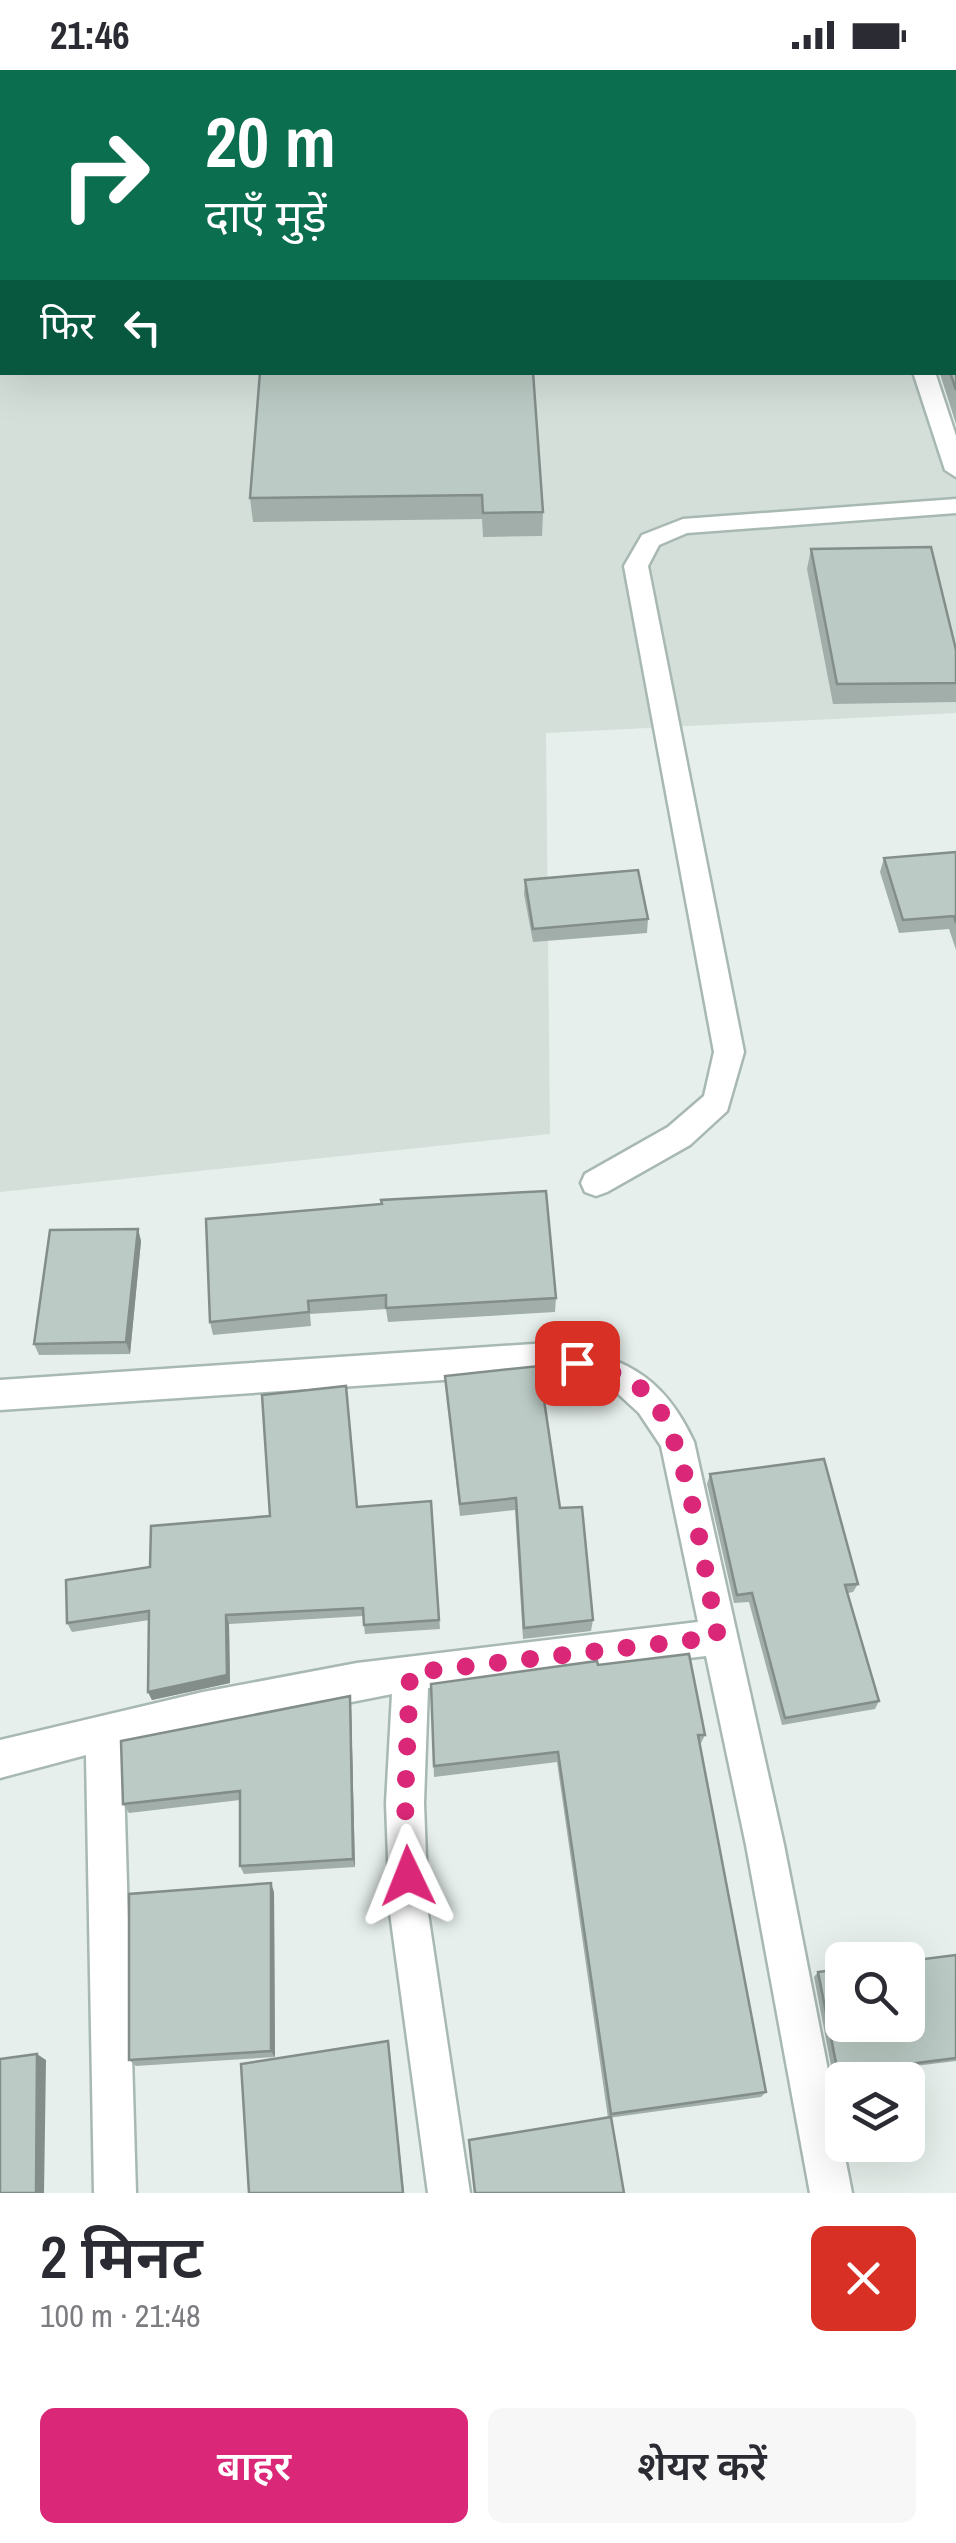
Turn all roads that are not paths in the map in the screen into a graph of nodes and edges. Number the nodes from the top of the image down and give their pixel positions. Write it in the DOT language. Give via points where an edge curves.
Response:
graph roads {
  1 [pos="925,375"];
  2 [pos="956,470"];
  3 [pos="956,506"];
  4 [pos="596,1183"];
  5 [pos="0,1394"];
  6 [pos="718,1637"];
  7 [pos="410,1673"];
  8 [pos="104,1732"];
  9 [pos="0,1759"];
  10 [pos="115,2193"];
  11 [pos="449,2193"];
  12 [pos="831,2193"];
  1 -- 2 [label="street"];
  3 -- 4 [label="street" via="683,526 650,540 636,566 730,1052 717,1102 679,1136"];
  5 -- 6 [label="street" via="548,1358 606,1368 651,1398 677,1442"];
  6 -- 7 [label="street"];
  6 -- 12 [label="street"];
  7 -- 8 [label="street"];
  7 -- 11 [label="street" via="409,1913"];
  8 -- 9 [label="street"];
  8 -- 10 [label="street"];
}
